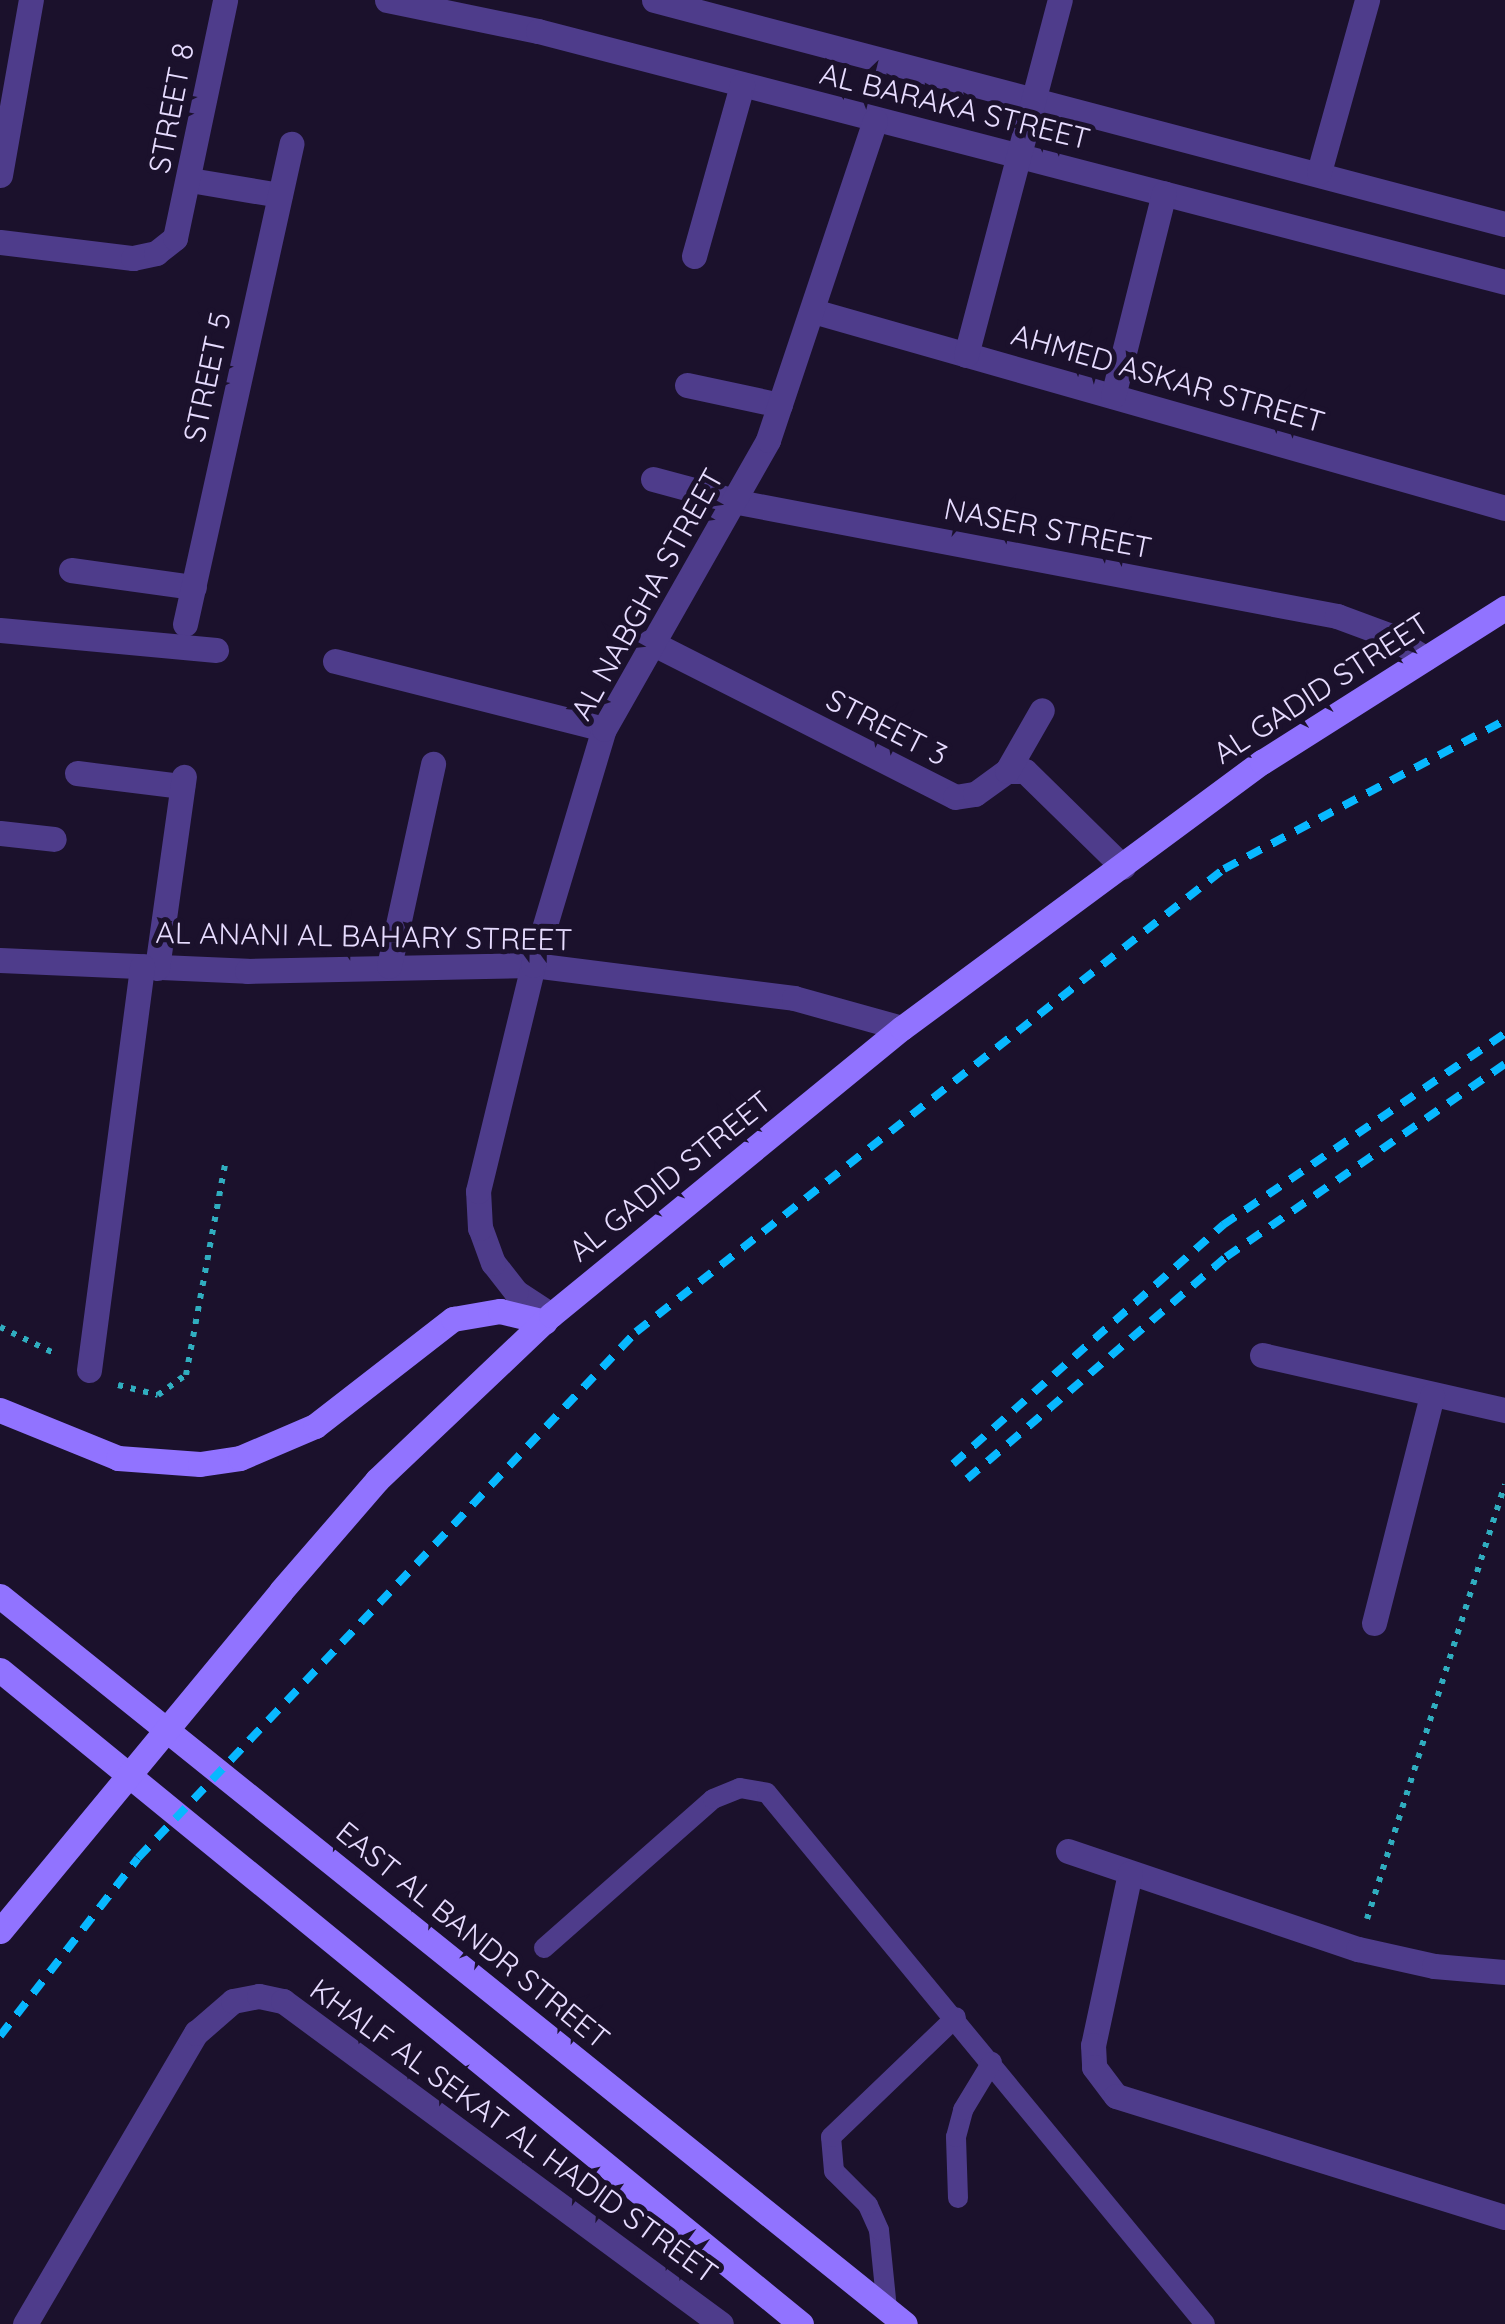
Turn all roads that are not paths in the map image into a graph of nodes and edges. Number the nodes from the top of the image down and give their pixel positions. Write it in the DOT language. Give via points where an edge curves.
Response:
graph roads {
  1 [pos="31,0"];
  2 [pos="225,0"];
  3 [pos="387,0"];
  4 [pos="654,0"];
  5 [pos="1060,0"];
  6 [pos="1367,0"];
  7 [pos="742,85"];
  8 [pos="1035,102"];
  9 [pos="876,120"];
  10 [pos="290,144"];
  11 [pos="1021,154"];
  12 [pos="1319,172"];
  13 [pos="0,175"];
  14 [pos="190,180"];
  15 [pos="1164,192"];
  16 [pos="280,195"];
  17 [pos="1505,224"];
  18 [pos="0,242"];
  19 [pos="694,256"];
  20 [pos="1505,282"];
  21 [pos="813,311"];
  22 [pos="966,355"];
  23 [pos="687,385"];
  24 [pos="1113,396"];
  25 [pos="780,405"];
  26 [pos="652,480"];
  27 [pos="738,502"];
  28 [pos="1505,508"];
  29 [pos="70,570"];
  30 [pos="194,587"];
  31 [pos="1505,608"];
  32 [pos="186,624"];
  33 [pos="0,630"];
  34 [pos="650,642"];
  35 [pos="216,650"];
  36 [pos="1425,658"];
  37 [pos="335,661"];
  38 [pos="1042,710"];
  39 [pos="604,729"];
  40 [pos="433,764"];
  41 [pos="1007,771"];
  42 [pos="77,773"];
  43 [pos="0,833"];
  44 [pos="54,840"];
  45 [pos="1123,867"];
  46 [pos="0,960"];
  47 [pos="533,964"];
  48 [pos="389,966"];
  49 [pos="150,967"];
  50 [pos="902,1028"];
  51 [pos="548,1319"];
  52 [pos="1262,1355"];
  53 [pos="89,1370"];
  54 [pos="1432,1395"];
  55 [pos="0,1410"];
  56 [pos="1505,1410"];
  57 [pos="0,1596"];
  58 [pos="1374,1623"];
  59 [pos="0,1670"];
  60 [pos="1068,1851"];
  61 [pos="1130,1872"];
  62 [pos="0,1931"];
  63 [pos="544,1948"];
  64 [pos="1505,1972"];
  65 [pos="956,2017"];
  66 [pos="992,2062"];
  67 [pos="958,2198"];
  68 [pos="1505,2217"];
  69 [pos="896,2317"];
  70 [pos="25,2324"];
  71 [pos="720,2324"];
  72 [pos="801,2324"];
  73 [pos="1205,2324"];
  1 -- 13 [label="street"];
  2 -- 14 [label="street, STREET 8"];
  3 -- 7 [label="street, AL BARAKA STREET"];
  4 -- 8 [label="street, AL BARAKA STREET"];
  5 -- 8 [label="street"];
  6 -- 12 [label="street"];
  7 -- 9 [label="street, AL BARAKA STREET"];
  7 -- 19 [label="street"];
  8 -- 11 [label="street"];
  8 -- 12 [label="street, AL BARAKA STREET"];
  9 -- 11 [label="street, AL BARAKA STREET"];
  9 -- 21 [label="street, AL NABGHA STREET"];
  10 -- 16 [label="street, STREET 5"];
  11 -- 15 [label="street, AL BARAKA STREET"];
  11 -- 22 [label="street"];
  12 -- 17 [label="street, AL BARAKA STREET"];
  14 -- 16 [label="street"];
  14 -- 18 [label="street, STREET 8" via="180,228 166,247 145,257"];
  15 -- 20 [label="street, AL BARAKA STREET"];
  15 -- 24 [label="street"];
  16 -- 30 [label="street, STREET 5"];
  21 -- 22 [label="street, AHMED ASKAR STREET"];
  21 -- 25 [label="street, AL NABGHA STREET"];
  22 -- 24 [label="street, AHMED ASKAR STREET"];
  23 -- 25 [label="street"];
  24 -- 28 [label="street, AHMED ASKAR STREET"];
  25 -- 27 [label="street, AL NABGHA STREET"];
  26 -- 27 [label="street, NASER STREET"];
  27 -- 34 [label="street, AL NABGHA STREET"];
  27 -- 36 [label="street, NASER STREET" via="1337,616"];
  29 -- 30 [label="street"];
  30 -- 32 [label="street, STREET 5"];
  31 -- 36 [label="street, AL GADID STREET"];
  33 -- 35 [label="street"];
  34 -- 39 [label="street, AL NABGHA STREET"];
  34 -- 41 [label="street, STREET 3" via="946,794 975,794"];
  36 -- 45 [label="street, AL GADID STREET" via="1262,762"];
  37 -- 39 [label="street"];
  38 -- 41 [label="street"];
  39 -- 47 [label="street, AL NABGHA STREET"];
  40 -- 48 [label="street"];
  41 -- 45 [label="street" via="1033,776"];
  42 -- 49 [label="street" via="183,782"];
  43 -- 44 [label="street"];
  45 -- 50 [label="street, AL GADID STREET"];
  46 -- 49 [label="street, AL ANANI AL BAHARY STREET"];
  47 -- 48 [label="street, AL ANANI AL BAHARY STREET"];
  47 -- 50 [label="street, AL ANANI AL BAHARY STREET" via="794,998"];
  47 -- 51 [label="street, AL NABGHA STREET" via="478,1191 480,1228 493,1263"];
  48 -- 49 [label="street, AL ANANI AL BAHARY STREET"];
  49 -- 53 [label="street"];
  50 -- 51 [label="street, AL GADID STREET"];
  51 -- 55 [label="street" via="500,1310 453,1319 316,1426 227,1460 158,1464 118,1458"];
  51 -- 62 [label="street, AL GADID STREET, bridge" via="378,1480"];
  52 -- 54 [label="street"];
  54 -- 56 [label="street"];
  54 -- 58 [label="street"];
  57 -- 69 [label="street, EAST AL BANDR STREET"];
  59 -- 72 [label="street"];
  60 -- 61 [label="street"];
  61 -- 64 [label="street" via="1358,1949 1434,1966"];
  61 -- 68 [label="street" via="1093,2045 1094,2067 1116,2096"];
  63 -- 65 [label="lane" via="713,1799 754,1788 780,1801"];
  65 -- 66 [label="lane"];
  65 -- 69 [label="lane" via="836,2128 828,2149 834,2171 868,2204 879,2230"];
  66 -- 67 [label="lane" via="956,2137"];
  66 -- 73 [label="lane"];
  70 -- 71 [label="street, KHALF AL SEKAT AL HADID STREET" via="196,2033 234,2001 259,1996 283,2000"];
}
